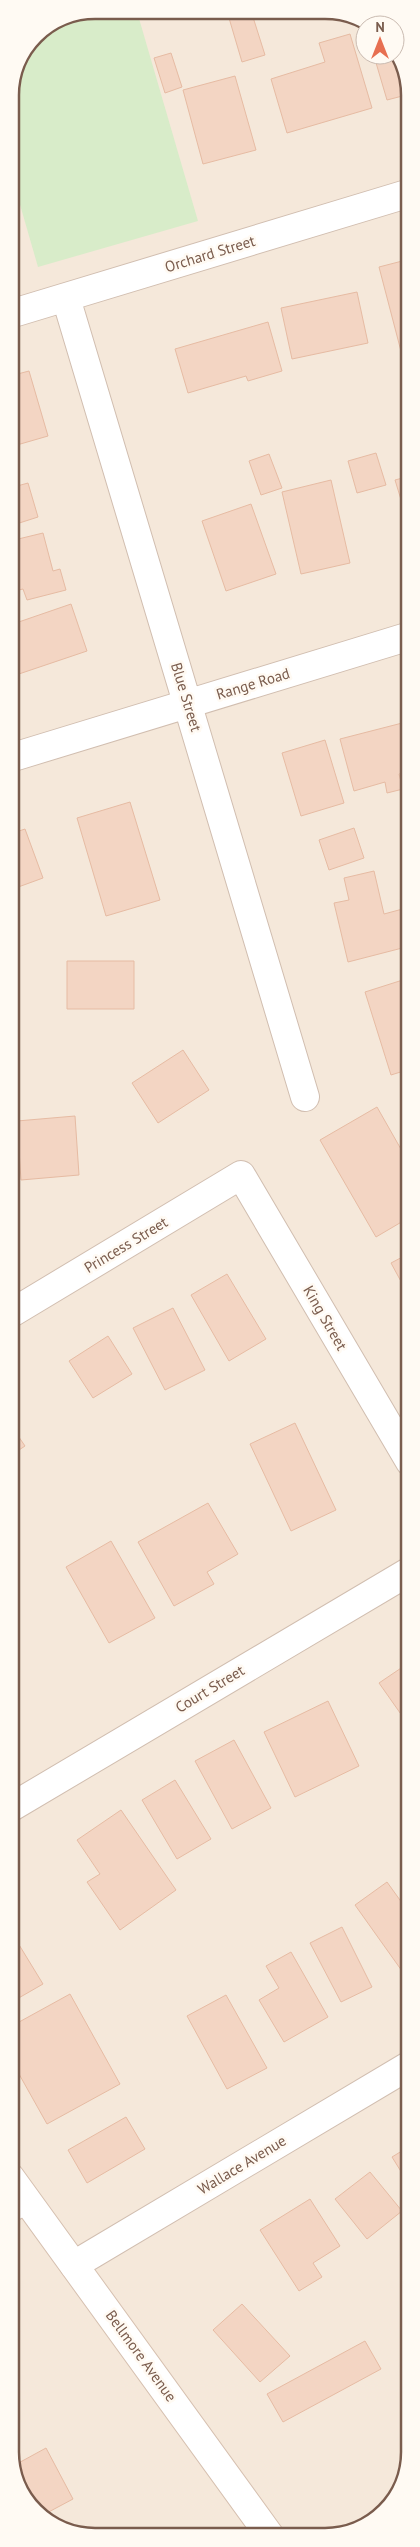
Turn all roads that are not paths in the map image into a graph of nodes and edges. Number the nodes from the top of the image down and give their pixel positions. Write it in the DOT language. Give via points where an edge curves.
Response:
graph roads {
  1 [pos="401,197"];
  2 [pos="66,298"];
  3 [pos="19,311"];
  4 [pos="401,639"];
  5 [pos="188,704"];
  6 [pos="19,755"];
  7 [pos="305,1097"];
  8 [pos="241,1175"];
  9 [pos="19,1309"];
  10 [pos="401,1447"];
  11 [pos="401,1575"];
  12 [pos="19,1803"];
  13 [pos="401,2070"];
  14 [pos="19,2205"];
  15 [pos="74,2265"];
  16 [pos="264,2528"];
  1 -- 2 [label="street, Orchard Street"];
  2 -- 3 [label="street, Orchard Street"];
  2 -- 5 [label="street, Blue Street"];
  4 -- 5 [label="street, Range Road"];
  5 -- 6 [label="street, Range Road"];
  5 -- 7 [label="street, Blue Street"];
  8 -- 9 [label="street, Princess Street"];
  8 -- 10 [label="street, King Street"];
  11 -- 12 [label="street, Court Street"];
  13 -- 15 [label="street, Wallace Avenue"];
  14 -- 15 [label="street, Bellmore Avenue"];
  15 -- 16 [label="street, Bellmore Avenue"];
}
